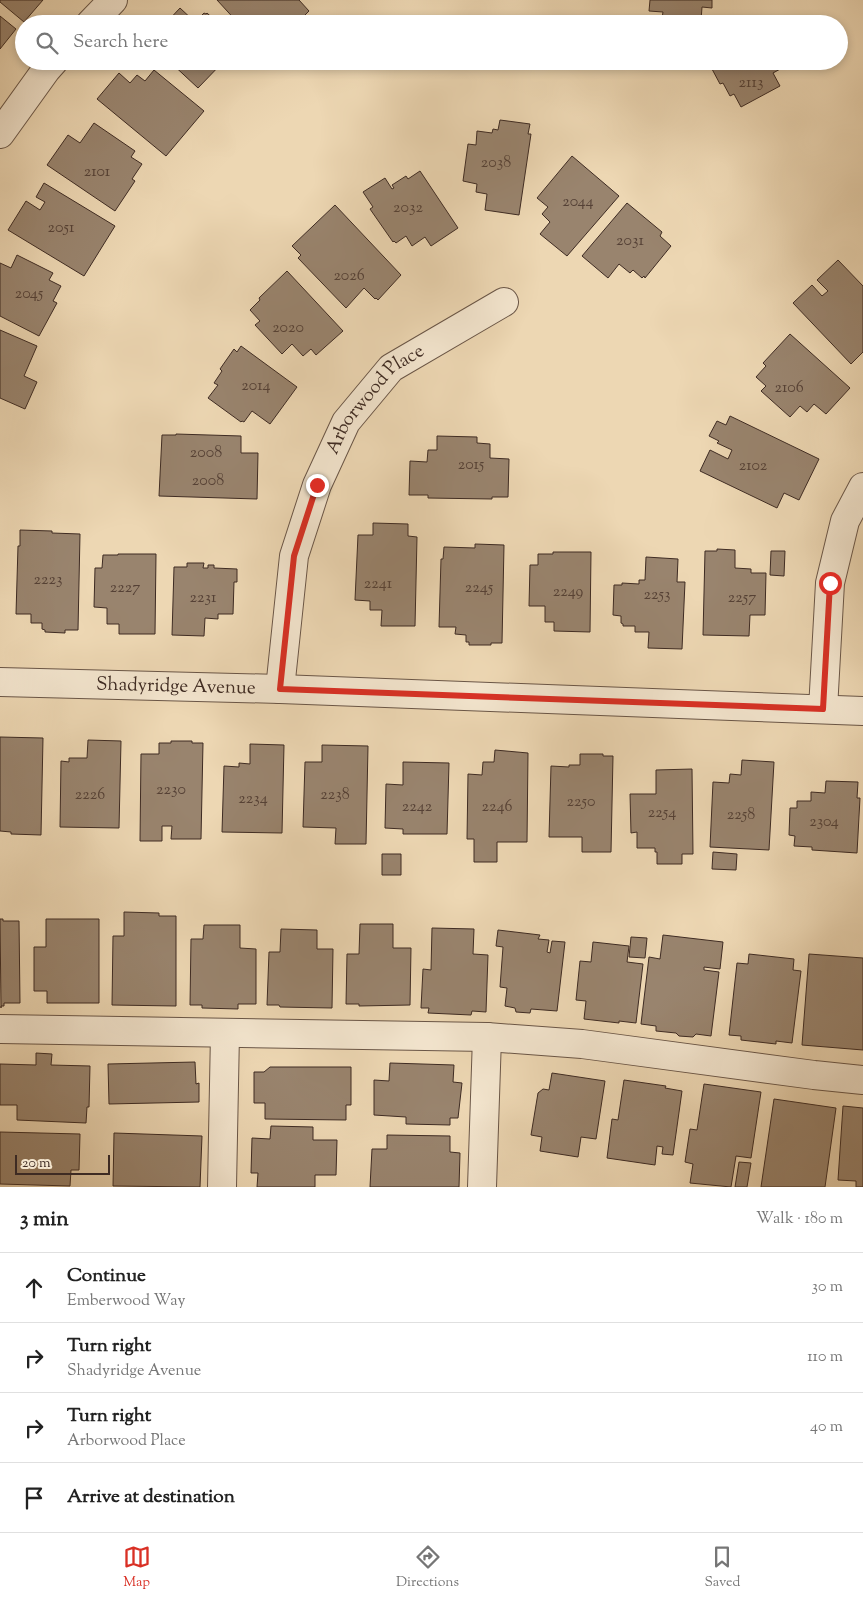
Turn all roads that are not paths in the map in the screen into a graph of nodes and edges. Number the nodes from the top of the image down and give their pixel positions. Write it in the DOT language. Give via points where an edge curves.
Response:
graph roads {
  1 [pos="113,0"];
  2 [pos="99,15"];
  3 [pos="46,70"];
  4 [pos="0,134"];
  5 [pos="504,302"];
  6 [pos="863,488"];
  7 [pos="0,682"];
  8 [pos="280,689"];
  9 [pos="823,709"];
  10 [pos="863,711"];
  11 [pos="0,1029"];
  12 [pos="225,1033"];
  13 [pos="487,1038"];
  14 [pos="863,1080"];
  15 [pos="222,1187"];
  16 [pos="482,1187"];
  1 -- 2 [label="street"];
  3 -- 4 [label="street"];
  5 -- 8 [label="street, Arborwood Place" via="391,368 346,422 317,485 294,556"];
  6 -- 9 [label="street" via="845,521 830,583"];
  7 -- 8 [label="street, Shadyridge Avenue"];
  8 -- 9 [label="street, Shadyridge Avenue"];
  9 -- 10 [label="street, Shadyridge Avenue"];
  11 -- 12 [label="street"];
  12 -- 13 [label="street"];
  12 -- 15 [label="street"];
  13 -- 14 [label="street" via="582,1044"];
  13 -- 16 [label="street"];
}
